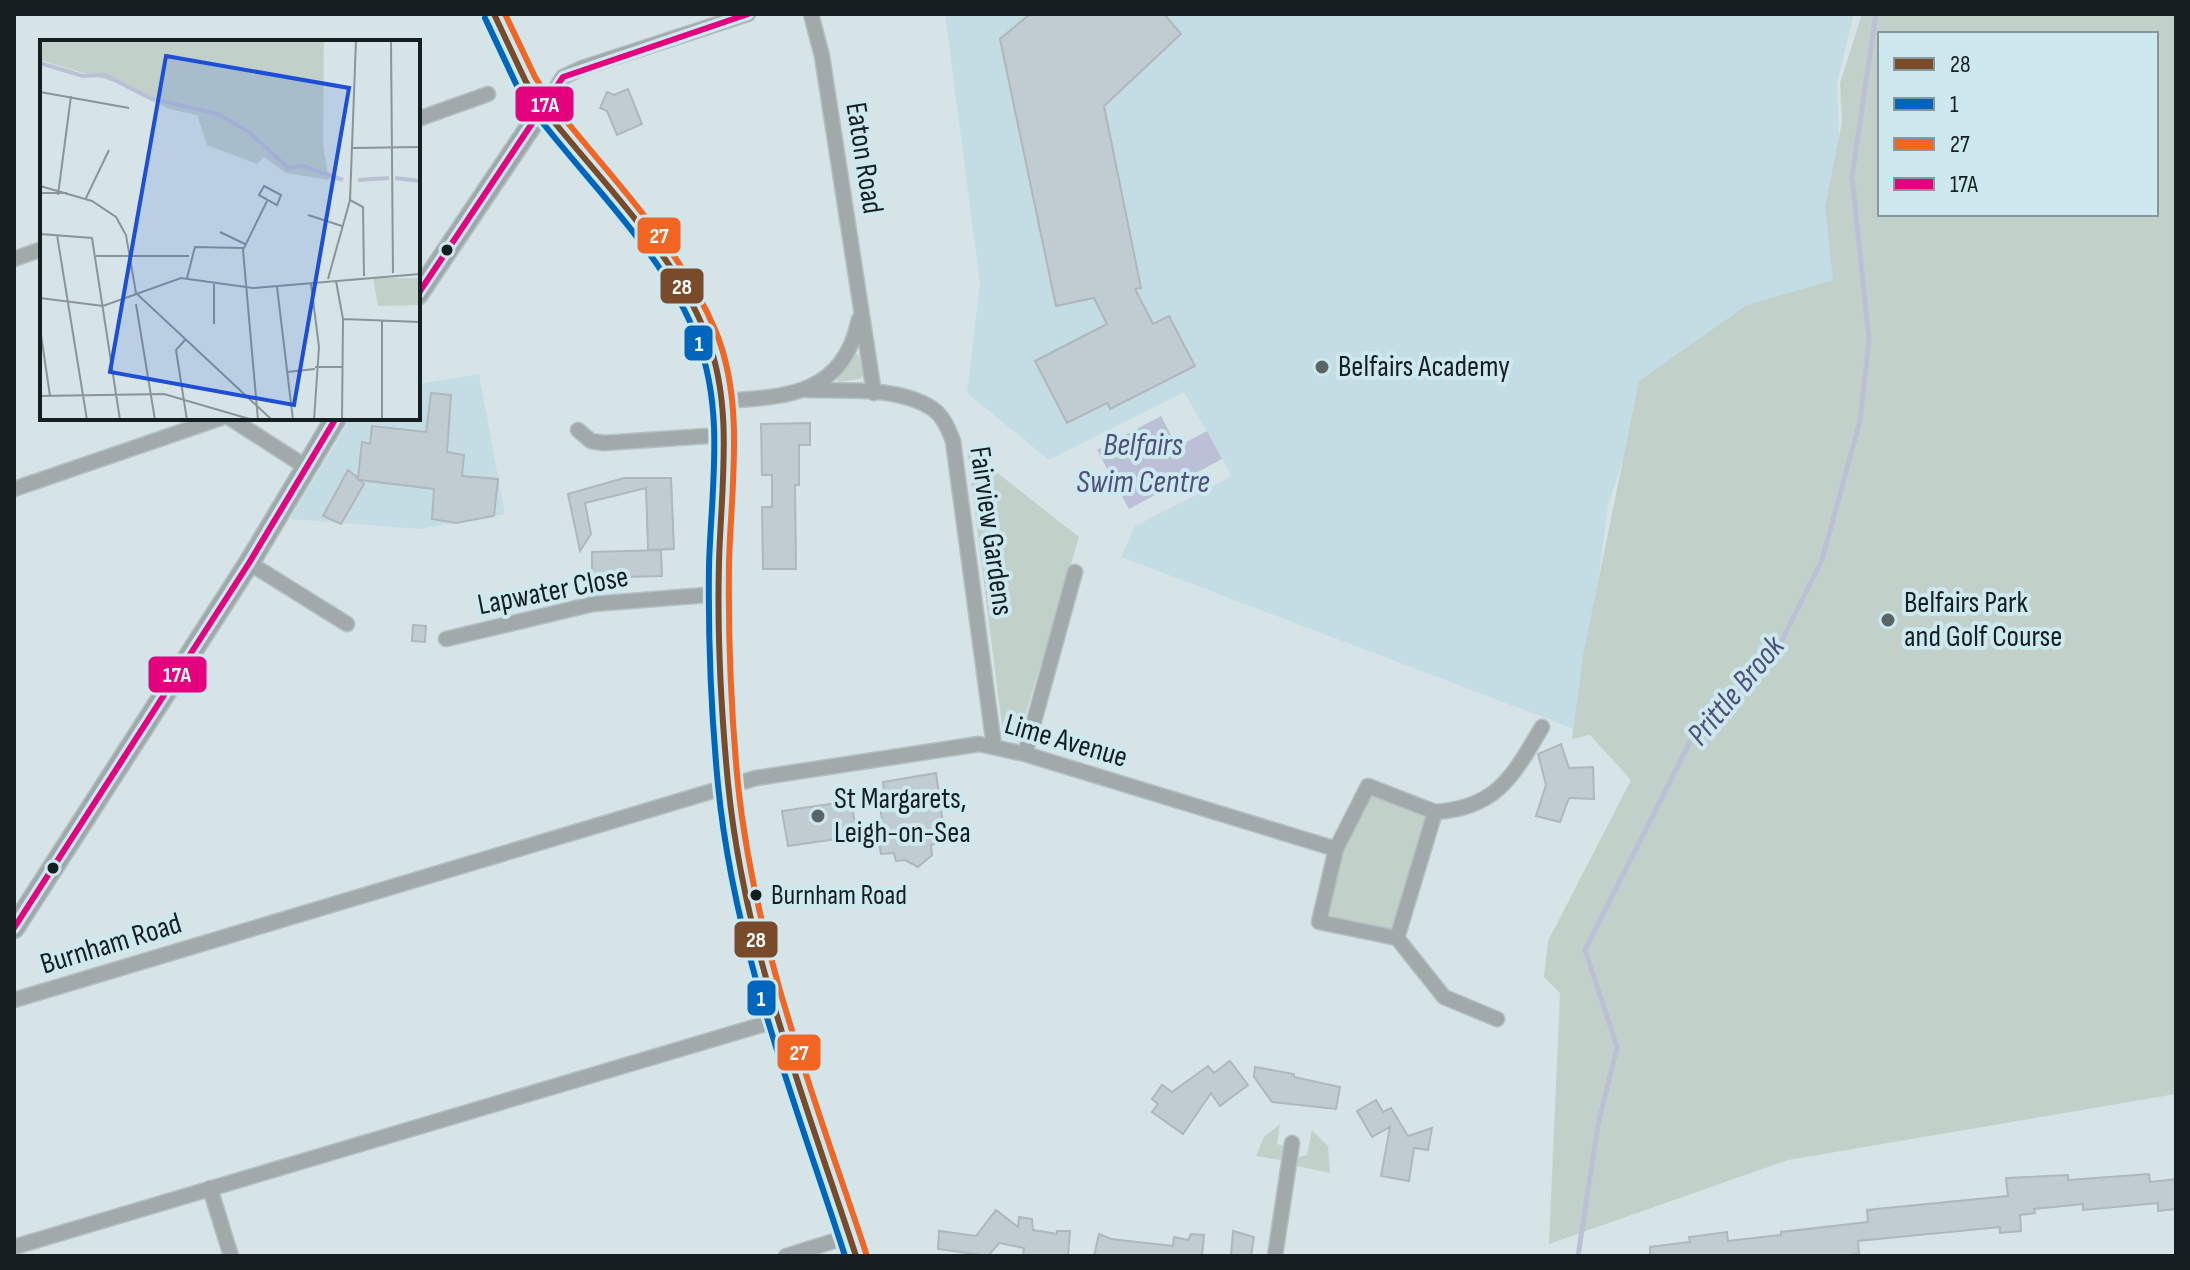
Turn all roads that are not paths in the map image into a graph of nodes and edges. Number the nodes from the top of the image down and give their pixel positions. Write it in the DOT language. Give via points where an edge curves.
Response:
graph roads {
  1 [pos="494,14"];
  2 [pos="748,14"];
  3 [pos="811,14"];
  4 [pos="488,94"];
  5 [pos="543,108"];
  6 [pos="420,118"];
  7 [pos="40,250"];
  8 [pos="14,259"];
  9 [pos="420,291"];
  10 [pos="861,311"];
  11 [pos="807,390"];
  12 [pos="874,393"];
  13 [pos="722,401"];
  14 [pos="215,420"];
  15 [pos="233,420"];
  16 [pos="335,420"];
  17 [pos="578,430"];
  18 [pos="722,435"];
  19 [pos="306,467"];
  20 [pos="14,489"];
  21 [pos="249,563"];
  22 [pos="1075,572"];
  23 [pos="719,594"];
  24 [pos="347,624"];
  25 [pos="446,639"];
  26 [pos="1542,727"];
  27 [pos="994,746"];
  28 [pos="1025,754"];
  29 [pos="728,785"];
  30 [pos="1435,812"];
  31 [pos="1336,849"];
  32 [pos="14,928"];
  33 [pos="1397,938"];
  34 [pos="14,1000"];
  35 [pos="1497,1019"];
  36 [pos="778,1020"];
  37 [pos="1292,1143"];
  38 [pos="210,1188"];
  39 [pos="853,1246"];
  40 [pos="14,1247"];
  41 [pos="231,1256"];
  42 [pos="786,1256"];
  43 [pos="1275,1256"];
  1 -- 5 [label="main road"];
  2 -- 5 [label="street" via="582,68 563,77"];
  3 -- 10 [label="street, Eaton Road"];
  4 -- 6 [label="street"];
  5 -- 9 [label="street"];
  5 -- 13 [label="main road" via="675,276 707,338"];
  7 -- 8 [label="street"];
  10 -- 11 [label="street, Eaton Road" via="854,343 843,360"];
  10 -- 12 [label="street, Eaton Road"];
  11 -- 12 [label="street, Fairview Gardens"];
  11 -- 13 [label="street"];
  12 -- 27 [label="street, Fairview Gardens" via="932,408 946,422 953,441"];
  13 -- 18 [label="main road"];
  14 -- 20 [label="street"];
  15 -- 19 [label="street"];
  16 -- 19 [label="street"];
  17 -- 18 [label="street" via="591,441 604,443"];
  18 -- 23 [label="main road"];
  19 -- 21 [label="street"];
  21 -- 24 [label="street"];
  21 -- 32 [label="street"];
  22 -- 28 [label="street, Fairview Gardens"];
  23 -- 25 [label="street, Lapwater Close" via="593,604"];
  23 -- 29 [label="main road"];
  26 -- 30 [label="street" via="1512,778 1466,810"];
  27 -- 28 [label="street, Lime Avenue"];
  27 -- 29 [label="street, Lime Avenue" via="979,744"];
  28 -- 31 [label="street, Lime Avenue"];
  29 -- 34 [label="street, Burnham Road"];
  29 -- 36 [label="main road" via="755,950"];
  30 -- 31 [label="street" via="1368,786"];
  30 -- 33 [label="street"];
  31 -- 33 [label="street" via="1319,922"];
  33 -- 35 [label="street" via="1444,997"];
  36 -- 38 [label="street"];
  36 -- 39 [label="main road"];
  37 -- 43 [label="street"];
  38 -- 40 [label="street"];
  38 -- 41 [label="street"];
  39 -- 42 [label="street"];
}
